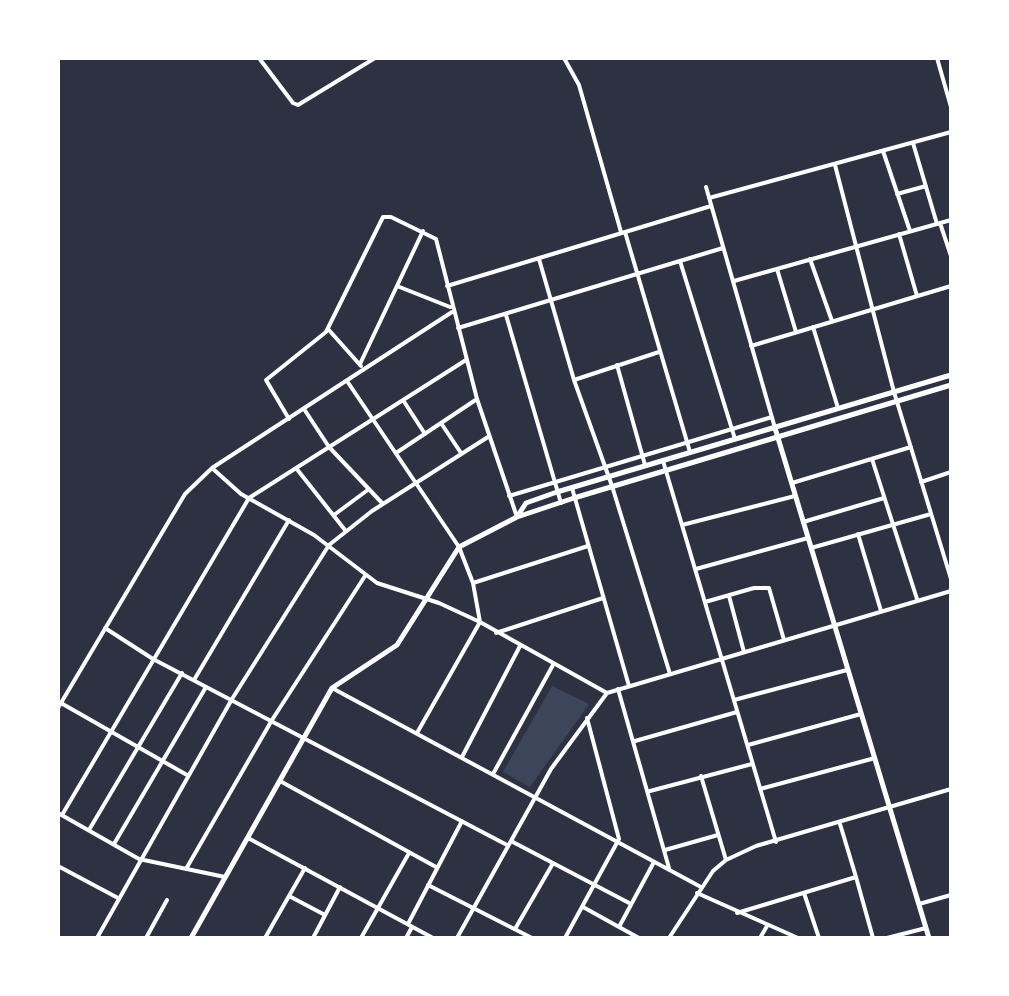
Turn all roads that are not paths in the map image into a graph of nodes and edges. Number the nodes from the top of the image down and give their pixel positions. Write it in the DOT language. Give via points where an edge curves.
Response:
graph roads {
  1 [pos="259,58"];
  2 [pos="375,58"];
  3 [pos="561,58"];
  4 [pos="937,58"];
  5 [pos="951,107"];
  6 [pos="951,132"];
  7 [pos="913,143"];
  8 [pos="883,151"];
  9 [pos="835,165"];
  10 [pos="926,186"];
  11 [pos="706,187"];
  12 [pos="897,194"];
  13 [pos="709,198"];
  14 [pos="711,206"];
  15 [pos="951,220"];
  16 [pos="938,224"];
  17 [pos="423,231"];
  18 [pos="910,231"];
  19 [pos="623,232"];
  20 [pos="899,234"];
  21 [pos="856,246"];
  22 [pos="723,248"];
  23 [pos="951,256"];
  24 [pos="539,259"];
  25 [pos="810,259"];
  26 [pos="680,261"];
  27 [pos="777,269"];
  28 [pos="638,275"];
  29 [pos="733,282"];
  30 [pos="397,286"];
  31 [pos="447,286"];
  32 [pos="951,286"];
  33 [pos="917,296"];
  34 [pos="552,302"];
  35 [pos="875,309"];
  36 [pos="452,310"];
  37 [pos="506,315"];
  38 [pos="832,322"];
  39 [pos="813,327"];
  40 [pos="457,328"];
  41 [pos="328,329"];
  42 [pos="796,332"];
  43 [pos="751,346"];
  44 [pos="660,352"];
  45 [pos="466,360"];
  46 [pos="617,365"];
  47 [pos="362,367"];
  48 [pos="951,375"];
  49 [pos="574,380"];
  50 [pos="347,381"];
  51 [pos="951,385"];
  52 [pos="894,392"];
  53 [pos="477,399"];
  54 [pos="403,400"];
  55 [pos="897,402"];
  56 [pos="838,408"];
  57 [pos="304,409"];
  58 [pos="772,417"];
  59 [pos="289,419"];
  60 [pos="372,419"];
  61 [pos="441,423"];
  62 [pos="731,428"];
  63 [pos="775,428"];
  64 [pos="425,434"];
  65 [pos="488,437"];
  66 [pos="778,437"];
  67 [pos="735,439"];
  68 [pos="687,442"];
  69 [pos="329,447"];
  70 [pos="911,447"];
  71 [pos="690,452"];
  72 [pos="396,453"];
  73 [pos="461,453"];
  74 [pos="642,456"];
  75 [pos="872,459"];
  76 [pos="663,460"];
  77 [pos="645,465"];
  78 [pos="603,466"];
  79 [pos="212,468"];
  80 [pos="296,468"];
  81 [pos="666,469"];
  82 [pos="951,472"];
  83 [pos="608,477"];
  84 [pos="417,481"];
  85 [pos="554,481"];
  86 [pos="921,482"];
  87 [pos="792,483"];
  88 [pos="612,486"];
  89 [pos="572,488"];
  90 [pos="369,489"];
  91 [pos="557,492"];
  92 [pos="509,496"];
  93 [pos="795,496"];
  94 [pos="249,498"];
  95 [pos="574,498"];
  96 [pos="884,498"];
  97 [pos="561,503"];
  98 [pos="383,504"];
  99 [pos="931,514"];
  100 [pos="334,515"];
  101 [pos="517,517"];
  102 [pos="289,520"];
  103 [pos="803,522"];
  104 [pos="893,524"];
  105 [pos="682,525"];
  106 [pos="345,530"];
  107 [pos="858,534"];
  108 [pos="808,538"];
  109 [pos="329,545"];
  110 [pos="588,546"];
  111 [pos="459,547"];
  112 [pos="811,548"];
  113 [pos="696,569"];
  114 [pos="365,576"];
  115 [pos="951,579"];
  116 [pos="473,583"];
  117 [pos="951,591"];
  118 [pos="729,596"];
  119 [pos="603,598"];
  120 [pos="425,599"];
  121 [pos="917,599"];
  122 [pos="705,602"];
  123 [pos="881,611"];
  124 [pos="480,622"];
  125 [pos="835,625"];
  126 [pos="105,628"];
  127 [pos="496,633"];
  128 [pos="784,640"];
  129 [pos="520,646"];
  130 [pos="744,652"];
  131 [pos="721,658"];
  132 [pos="153,659"];
  133 [pos="553,665"];
  134 [pos="848,670"];
  135 [pos="182,673"];
  136 [pos="670,674"];
  137 [pos="194,680"];
  138 [pos="629,686"];
  139 [pos="206,687"];
  140 [pos="332,688"];
  141 [pos="618,689"];
  142 [pos="607,693"];
  143 [pos="232,699"];
  144 [pos="734,700"];
  145 [pos="59,706"];
  146 [pos="737,712"];
  147 [pos="861,714"];
  148 [pos="587,718"];
  149 [pos="272,720"];
  150 [pos="111,732"];
  151 [pos="417,733"];
  152 [pos="305,737"];
  153 [pos="634,742"];
  154 [pos="137,745"];
  155 [pos="748,745"];
  156 [pos="462,757"];
  157 [pos="875,758"];
  158 [pos="162,760"];
  159 [pos="752,764"];
  160 [pos="493,774"];
  161 [pos="188,776"];
  162 [pos="701,776"];
  163 [pos="280,781"];
  164 [pos="760,789"];
  165 [pos="951,789"];
  166 [pos="649,792"];
  167 [pos="535,797"];
  168 [pos="890,808"];
  169 [pos="60,814"];
  170 [pos="462,821"];
  171 [pos="840,824"];
  172 [pos="89,830"];
  173 [pos="718,835"];
  174 [pos="248,838"];
  175 [pos="776,842"];
  176 [pos="510,843"];
  177 [pos="618,843"];
  178 [pos="114,844"];
  179 [pos="665,850"];
  180 [pos="409,853"];
  181 [pos="139,859"];
  182 [pos="726,860"];
  183 [pos="654,862"];
  184 [pos="552,864"];
  185 [pos="58,866"];
  186 [pos="436,867"];
  187 [pos="305,868"];
  188 [pos="186,869"];
  189 [pos="670,870"];
  190 [pos="226,877"];
  191 [pos="856,877"];
  192 [pos="428,885"];
  193 [pos="595,886"];
  194 [pos="340,887"];
  195 [pos="701,887"];
  196 [pos="697,893"];
  197 [pos="804,893"];
  198 [pos="951,895"];
  199 [pos="289,896"];
  200 [pos="118,898"];
  201 [pos="167,900"];
  202 [pos="631,904"];
  203 [pos="919,904"];
  204 [pos="378,907"];
  205 [pos="583,907"];
  206 [pos="475,908"];
  207 [pos="737,913"];
  208 [pos="325,915"];
  209 [pos="410,925"];
  210 [pos="767,926"];
  211 [pos="619,927"];
  212 [pos="926,928"];
  213 [pos="515,929"];
  214 [pos="529,937"];
  215 [pos="97,938"];
  216 [pos="146,938"];
  217 [pos="191,938"];
  218 [pos="265,938"];
  219 [pos="313,938"];
  220 [pos="361,938"];
  221 [pos="406,938"];
  222 [pos="433,938"];
  223 [pos="457,938"];
  224 [pos="565,938"];
  225 [pos="639,938"];
  226 [pos="669,938"];
  227 [pos="760,938"];
  228 [pos="798,938"];
  229 [pos="819,938"];
  230 [pos="873,938"];
  231 [pos="887,938"];
  232 [pos="929,938"];
  1 -- 2 [label="street" via="298,105"];
  3 -- 19 [label="street" via="579,85"];
  4 -- 5 [label="street"];
  6 -- 7 [label="street"];
  7 -- 8 [label="street"];
  7 -- 10 [label="street"];
  8 -- 9 [label="street"];
  8 -- 12 [label="street"];
  9 -- 13 [label="street"];
  9 -- 21 [label="street"];
  10 -- 12 [label="street"];
  10 -- 16 [label="street"];
  11 -- 13 [label="street"];
  12 -- 18 [label="street"];
  13 -- 14 [label="street"];
  14 -- 19 [label="street"];
  14 -- 22 [label="street"];
  15 -- 16 [label="street"];
  16 -- 18 [label="street"];
  16 -- 23 [label="street"];
  17 -- 30 [label="street"];
  17 -- 31 [label="street" via="436,239"];
  17 -- 41 [label="street" via="383,217"];
  18 -- 20 [label="street"];
  19 -- 24 [label="street"];
  19 -- 28 [label="street"];
  20 -- 21 [label="street"];
  20 -- 33 [label="street"];
  21 -- 25 [label="street"];
  21 -- 35 [label="street"];
  22 -- 26 [label="street"];
  22 -- 29 [label="street"];
  24 -- 31 [label="street"];
  24 -- 34 [label="street"];
  25 -- 27 [label="street"];
  25 -- 38 [label="street"];
  26 -- 28 [label="street"];
  26 -- 62 [label="street"];
  27 -- 29 [label="street"];
  27 -- 42 [label="street"];
  28 -- 34 [label="street"];
  28 -- 44 [label="street"];
  29 -- 43 [label="street"];
  30 -- 36 [label="street"];
  30 -- 47 [label="street"];
  31 -- 36 [label="street"];
  32 -- 33 [label="street"];
  33 -- 35 [label="street"];
  34 -- 37 [label="street"];
  34 -- 49 [label="street"];
  35 -- 38 [label="street"];
  35 -- 52 [label="street"];
  36 -- 40 [label="street"];
  36 -- 47 [label="street"];
  37 -- 40 [label="street"];
  37 -- 85 [label="street"];
  38 -- 39 [label="street"];
  39 -- 42 [label="street"];
  39 -- 56 [label="street"];
  40 -- 45 [label="street"];
  41 -- 47 [label="street"];
  41 -- 59 [label="street" via="266,380"];
  42 -- 43 [label="street"];
  43 -- 58 [label="street"];
  44 -- 46 [label="street"];
  44 -- 68 [label="street"];
  45 -- 53 [label="street"];
  45 -- 54 [label="street"];
  46 -- 49 [label="street"];
  46 -- 74 [label="street"];
  47 -- 50 [label="street"];
  48 -- 52 [label="street"];
  49 -- 78 [label="street"];
  50 -- 57 [label="street"];
  50 -- 60 [label="street"];
  51 -- 55 [label="street"];
  52 -- 55 [label="street"];
  52 -- 56 [label="street"];
  53 -- 61 [label="street"];
  53 -- 65 [label="street"];
  54 -- 60 [label="street"];
  54 -- 64 [label="street"];
  55 -- 66 [label="street"];
  55 -- 70 [label="street"];
  56 -- 63 [label="street"];
  57 -- 59 [label="street"];
  57 -- 69 [label="street"];
  58 -- 62 [label="street"];
  58 -- 63 [label="street"];
  59 -- 79 [label="street"];
  60 -- 69 [label="street"];
  60 -- 72 [label="street"];
  61 -- 64 [label="street"];
  61 -- 73 [label="street"];
  62 -- 67 [label="street"];
  62 -- 68 [label="street"];
  63 -- 66 [label="street"];
  63 -- 67 [label="street"];
  64 -- 72 [label="street"];
  65 -- 73 [label="street"];
  65 -- 92 [label="street"];
  66 -- 81 [label="street"];
  66 -- 87 [label="street"];
  67 -- 71 [label="street"];
  68 -- 71 [label="street"];
  68 -- 74 [label="street"];
  69 -- 80 [label="street"];
  69 -- 90 [label="street"];
  70 -- 75 [label="street"];
  70 -- 86 [label="street"];
  71 -- 76 [label="street"];
  72 -- 84 [label="street"];
  73 -- 84 [label="street"];
  74 -- 77 [label="street"];
  74 -- 78 [label="street"];
  75 -- 87 [label="street"];
  75 -- 96 [label="street"];
  76 -- 77 [label="street"];
  76 -- 81 [label="street"];
  77 -- 83 [label="street"];
  78 -- 83 [label="street"];
  78 -- 85 [label="street"];
  79 -- 94 [label="street"];
  79 -- 126 [label="street" via="185,494"];
  80 -- 94 [label="street"];
  80 -- 100 [label="street"];
  81 -- 88 [label="street"];
  81 -- 105 [label="street"];
  82 -- 86 [label="street"];
  83 -- 88 [label="street"];
  83 -- 89 [label="street"];
  84 -- 98 [label="street"];
  84 -- 111 [label="street"];
  85 -- 91 [label="street"];
  85 -- 92 [label="street"];
  86 -- 99 [label="street"];
  87 -- 93 [label="street"];
  88 -- 95 [label="street"];
  88 -- 136 [label="street"];
  89 -- 91 [label="street"];
  89 -- 95 [label="street"];
  90 -- 98 [label="street"];
  90 -- 100 [label="street"];
  91 -- 97 [label="street"];
  91 -- 101 [label="street" via="526,503"];
  92 -- 101 [label="street"];
  93 -- 103 [label="street"];
  93 -- 105 [label="street"];
  94 -- 102 [label="street"];
  94 -- 132 [label="street"];
  95 -- 97 [label="street"];
  95 -- 110 [label="street"];
  96 -- 103 [label="street"];
  96 -- 104 [label="street"];
  97 -- 101 [label="street"];
  98 -- 106 [label="street"];
  99 -- 104 [label="street"];
  99 -- 115 [label="street"];
  100 -- 106 [label="street"];
  101 -- 111 [label="street"];
  102 -- 109 [label="street"];
  102 -- 137 [label="street"];
  103 -- 108 [label="street"];
  104 -- 107 [label="street"];
  104 -- 121 [label="street"];
  105 -- 113 [label="street"];
  106 -- 109 [label="street"];
  107 -- 112 [label="street"];
  107 -- 123 [label="street"];
  108 -- 112 [label="street"];
  108 -- 113 [label="street"];
  109 -- 114 [label="street"];
  109 -- 143 [label="street"];
  110 -- 116 [label="street"];
  110 -- 119 [label="street"];
  111 -- 116 [label="street"];
  111 -- 120 [label="street"];
  112 -- 125 [label="street"];
  113 -- 122 [label="street"];
  114 -- 120 [label="street"];
  114 -- 149 [label="street"];
  116 -- 124 [label="street"];
  117 -- 121 [label="street"];
  118 -- 122 [label="street"];
  118 -- 128 [label="street" via="769,588"];
  118 -- 130 [label="street"];
  119 -- 127 [label="street"];
  119 -- 138 [label="street"];
  120 -- 124 [label="street"];
  120 -- 140 [label="street" via="397,645"];
  121 -- 123 [label="street"];
  122 -- 131 [label="street"];
  123 -- 125 [label="street"];
  124 -- 127 [label="street"];
  124 -- 151 [label="street"];
  125 -- 128 [label="street"];
  125 -- 134 [label="street"];
  126 -- 132 [label="street"];
  126 -- 145 [label="street"];
  127 -- 129 [label="street"];
  128 -- 130 [label="street"];
  129 -- 133 [label="street"];
  129 -- 156 [label="street"];
  130 -- 131 [label="street"];
  131 -- 136 [label="street"];
  131 -- 144 [label="street"];
  132 -- 135 [label="street"];
  132 -- 150 [label="street"];
  133 -- 142 [label="street"];
  133 -- 160 [label="street"];
  134 -- 144 [label="street"];
  134 -- 147 [label="street"];
  135 -- 137 [label="street"];
  135 -- 154 [label="street"];
  136 -- 138 [label="street"];
  137 -- 139 [label="street"];
  138 -- 141 [label="street"];
  139 -- 143 [label="street"];
  139 -- 158 [label="street"];
  140 -- 151 [label="street"];
  140 -- 152 [label="street"];
  141 -- 142 [label="street"];
  141 -- 153 [label="street"];
  142 -- 148 [label="street"];
  143 -- 149 [label="street"];
  143 -- 161 [label="street"];
  144 -- 146 [label="street"];
  145 -- 150 [label="street"];
  146 -- 153 [label="street"];
  146 -- 155 [label="street"];
  147 -- 155 [label="street"];
  147 -- 157 [label="street"];
  148 -- 167 [label="street"];
  148 -- 177 [label="street"];
  149 -- 152 [label="street"];
  149 -- 188 [label="street"];
  150 -- 154 [label="street"];
  150 -- 169 [label="street"];
  151 -- 156 [label="street"];
  152 -- 163 [label="street"];
  152 -- 170 [label="street"];
  153 -- 166 [label="street"];
  154 -- 158 [label="street"];
  154 -- 172 [label="street"];
  155 -- 159 [label="street"];
  156 -- 160 [label="street"];
  157 -- 164 [label="street"];
  157 -- 168 [label="street"];
  158 -- 161 [label="street"];
  158 -- 178 [label="street"];
  159 -- 162 [label="street"];
  159 -- 164 [label="street"];
  160 -- 167 [label="street"];
  161 -- 181 [label="street"];
  162 -- 166 [label="street"];
  162 -- 173 [label="street"];
  163 -- 174 [label="street"];
  163 -- 180 [label="street"];
  164 -- 175 [label="street"];
  165 -- 168 [label="street"];
  166 -- 179 [label="street"];
  167 -- 176 [label="street"];
  167 -- 177 [label="street"];
  168 -- 171 [label="street"];
  168 -- 203 [label="street"];
  169 -- 172 [label="street"];
  170 -- 176 [label="street"];
  170 -- 186 [label="street"];
  171 -- 175 [label="street"];
  171 -- 191 [label="street"];
  172 -- 178 [label="street"];
  173 -- 179 [label="street"];
  173 -- 182 [label="street"];
  174 -- 187 [label="street"];
  174 -- 190 [label="street"];
  175 -- 182 [label="street"];
  176 -- 184 [label="street"];
  176 -- 206 [label="street"];
  177 -- 183 [label="street"];
  177 -- 193 [label="street"];
  178 -- 181 [label="street"];
  179 -- 189 [label="street"];
  180 -- 186 [label="street"];
  180 -- 204 [label="street"];
  181 -- 188 [label="street"];
  181 -- 200 [label="street"];
  182 -- 195 [label="street"];
  183 -- 189 [label="street"];
  183 -- 202 [label="street"];
  184 -- 193 [label="street"];
  184 -- 213 [label="street"];
  185 -- 200 [label="street"];
  186 -- 192 [label="street"];
  187 -- 194 [label="street"];
  187 -- 199 [label="street"];
  188 -- 190 [label="street"];
  189 -- 195 [label="street"];
  190 -- 217 [label="street"];
  191 -- 197 [label="street"];
  191 -- 230 [label="street"];
  192 -- 206 [label="street"];
  192 -- 209 [label="street"];
  193 -- 202 [label="street"];
  193 -- 205 [label="street"];
  194 -- 204 [label="street"];
  194 -- 208 [label="street"];
  195 -- 196 [label="street"];
  196 -- 207 [label="street"];
  196 -- 226 [label="street"];
  197 -- 207 [label="street"];
  197 -- 229 [label="street"];
  198 -- 203 [label="street"];
  199 -- 208 [label="street"];
  199 -- 218 [label="street"];
  200 -- 215 [label="street"];
  201 -- 216 [label="street"];
  202 -- 211 [label="street"];
  203 -- 212 [label="street"];
  204 -- 209 [label="street"];
  204 -- 220 [label="street"];
  205 -- 211 [label="street"];
  205 -- 224 [label="street"];
  206 -- 213 [label="street"];
  206 -- 223 [label="street"];
  207 -- 210 [label="street"];
  208 -- 219 [label="street"];
  209 -- 221 [label="street"];
  209 -- 222 [label="street"];
  210 -- 227 [label="street"];
  210 -- 228 [label="street"];
  211 -- 225 [label="street"];
  212 -- 231 [label="street"];
  212 -- 232 [label="street"];
  213 -- 214 [label="street"];
}
